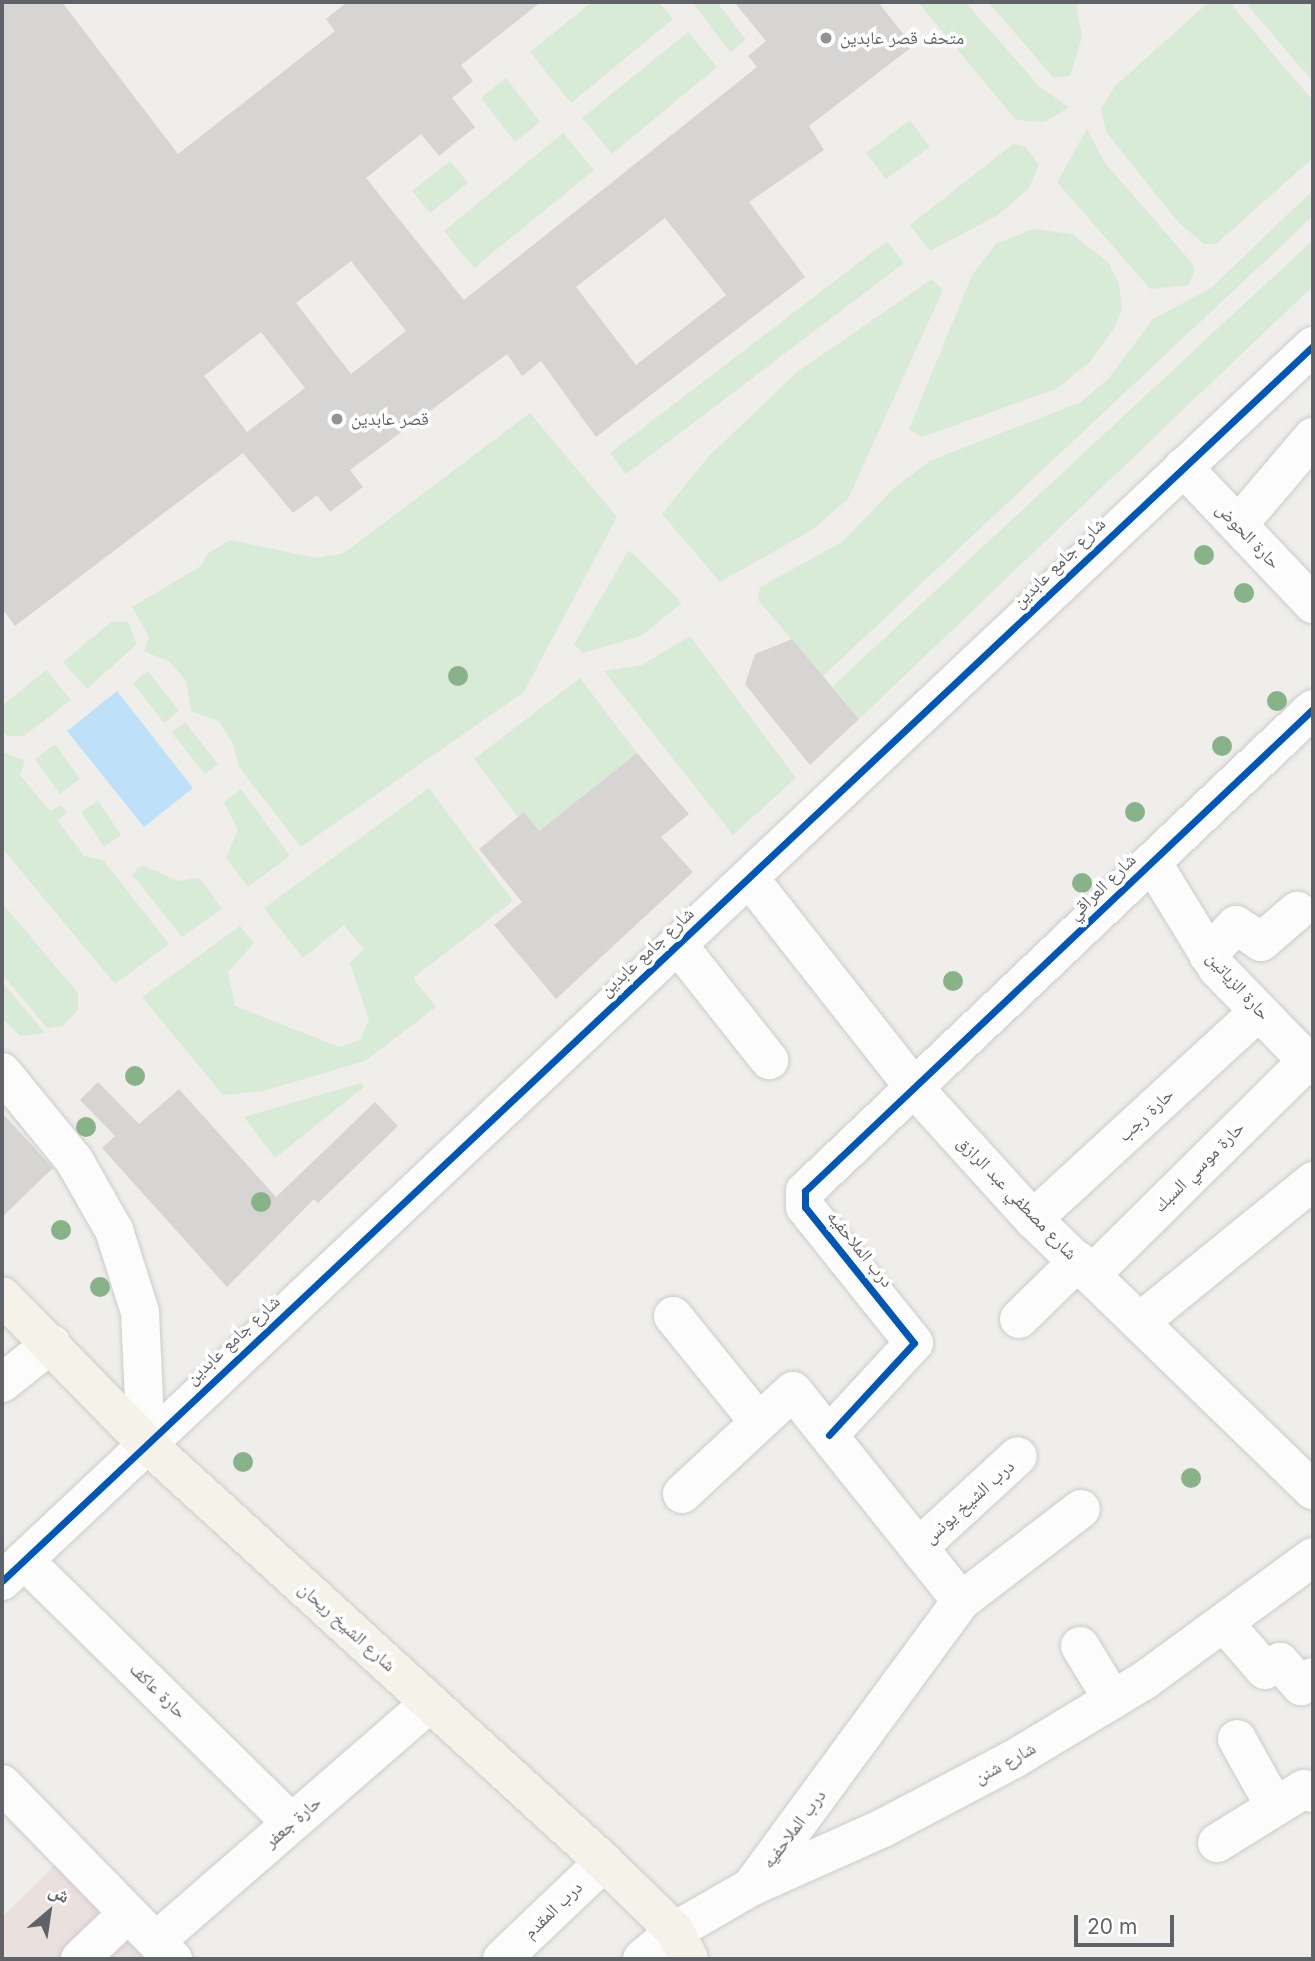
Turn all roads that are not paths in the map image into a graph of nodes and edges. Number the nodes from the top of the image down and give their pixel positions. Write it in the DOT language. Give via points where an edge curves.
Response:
graph roads {
  1 [pos="1313,346"];
  2 [pos="1313,437"];
  3 [pos="1182,467"];
  4 [pos="1238,524"];
  5 [pos="1313,604"];
  6 [pos="1313,709"];
  7 [pos="1152,862"];
  8 [pos="750,879"];
  9 [pos="1297,911"];
  10 [pos="678,945"];
  11 [pos="1208,955"];
  12 [pos="1259,1011"];
  13 [pos="769,1060"];
  14 [pos="1310,1064"];
  15 [pos="2,1072"];
  16 [pos="915,1090"];
  17 [pos="1313,1181"];
  18 [pos="1034,1219"];
  19 [pos="1085,1268"];
  20 [pos="2,1296"];
  21 [pos="673,1316"];
  22 [pos="1018,1320"];
  23 [pos="1140,1321"];
  24 [pos="51,1344"];
  25 [pos="2,1383"];
  26 [pos="758,1421"];
  27 [pos="829,1436"];
  28 [pos="146,1443"];
  29 [pos="1018,1457"];
  30 [pos="1313,1490"];
  31 [pos="682,1494"];
  32 [pos="1081,1509"];
  33 [pos="919,1547"];
  34 [pos="1313,1557"];
  35 [pos="13,1570"];
  36 [pos="961,1601"];
  37 [pos="1224,1623"];
  38 [pos="1080,1646"];
  39 [pos="1313,1677"];
  40 [pos="1113,1700"];
  41 [pos="430,1703"];
  42 [pos="1237,1739"];
  43 [pos="2,1784"];
  44 [pos="1313,1793"];
  45 [pos="1275,1807"];
  46 [pos="292,1823"];
  47 [pos="1217,1843"];
  48 [pos="604,1862"];
  49 [pos="751,1887"];
  50 [pos="128,1913"];
  51 [pos="682,1945"];
  52 [pos="164,1950"];
  53 [pos="80,1959"];
  54 [pos="502,1959"];
  55 [pos="642,1959"];
  1 -- 3 [label="street, شارع جامع عابدين"];
  2 -- 4 [label="street"];
  3 -- 4 [label="street, حارة الحوض"];
  3 -- 8 [label="street, شارع جامع عابدين"];
  4 -- 5 [label="street, حارة الحوض"];
  6 -- 7 [label="street, شارع العراقي"];
  7 -- 11 [label="street, حارة الزياتين"];
  7 -- 16 [label="street, شارع العراقي"];
  8 -- 10 [label="street, شارع جامع عابدين"];
  8 -- 16 [label="street, شارع مصطفي عبد الرازق"];
  9 -- 11 [label="street" via="1261,942 1236,926"];
  10 -- 13 [label="street"];
  10 -- 28 [label="street, شارع جامع عابدين"];
  11 -- 12 [label="street, حارة الزياتين"];
  12 -- 14 [label="street, حارة الزياتين"];
  12 -- 18 [label="street, حارة رجب"];
  14 -- 19 [label="street, حارة موسي السبك"];
  15 -- 28 [label="street" via="74,1160 114,1230 140,1311"];
  16 -- 18 [label="street, شارع مصطفي عبد الرازق"];
  16 -- 27 [label="street, درب الملاحفيه" via="801,1200 914,1343"];
  17 -- 23 [label="street"];
  18 -- 19 [label="street, شارع مصطفي عبد الرازق"];
  19 -- 22 [label="street, حارة موسي السبك"];
  19 -- 23 [label="street, شارع مصطفي عبد الرازق"];
  20 -- 24 [label="main road, شارع الشيخ ريحان"];
  21 -- 26 [label="street"];
  23 -- 30 [label="street, شارع مصطفي عبد الرازق"];
  24 -- 25 [label="street"];
  24 -- 28 [label="main road, شارع الشيخ ريحان"];
  26 -- 27 [label="street" via="790,1391"];
  26 -- 31 [label="street"];
  27 -- 33 [label="street"];
  28 -- 35 [label="street, شارع جامع عابدين"];
  28 -- 41 [label="main road, شارع الشيخ ريحان"];
  29 -- 33 [label="street, درب الشيخ يونس"];
  32 -- 36 [label="street, درب الملاحفيه"];
  33 -- 36 [label="street"];
  34 -- 37 [label="street, شارع شنن"];
  35 -- 46 [label="street, حارة عاكف"];
  36 -- 49 [label="street, درب الملاحفيه"];
  37 -- 39 [label="street" via="1265,1670 1280,1662 1301,1686"];
  37 -- 40 [label="street, شارع شنن"];
  38 -- 40 [label="street"];
  40 -- 49 [label="street, شارع شنن" via="883,1828"];
  41 -- 46 [label="street, حارة جعفر"];
  41 -- 48 [label="main road, شارع الشيخ ريحان"];
  42 -- 45 [label="street"];
  43 -- 50 [label="street"];
  44 -- 45 [label="street" via="1304,1788"];
  45 -- 47 [label="street"];
  46 -- 52 [label="street, حارة جعفر"];
  48 -- 51 [label="main road, شارع الشيخ ريحان"];
  48 -- 54 [label="street, درب المقدم"];
  49 -- 51 [label="street, شارع شنن"];
  50 -- 52 [label="street"];
  50 -- 53 [label="street"];
  51 -- 55 [label="street"];
}
